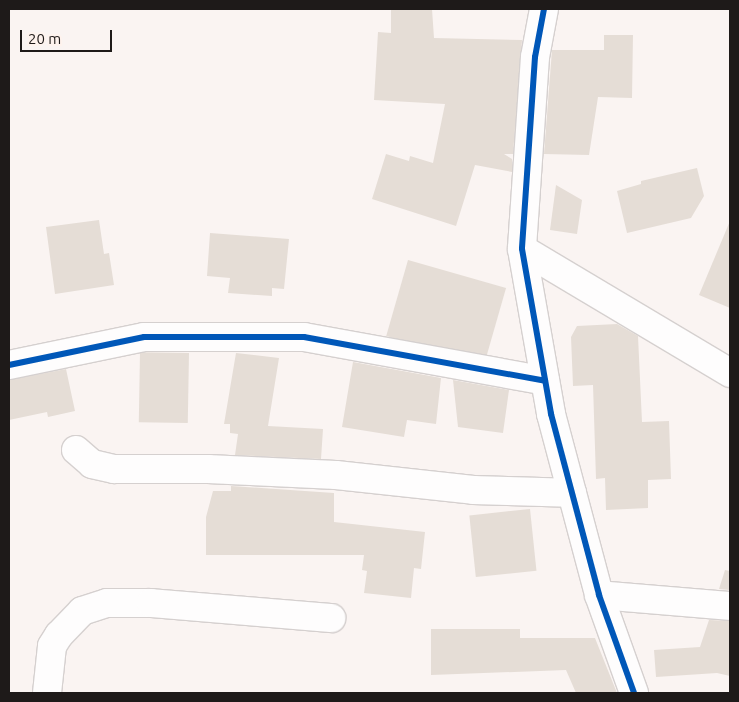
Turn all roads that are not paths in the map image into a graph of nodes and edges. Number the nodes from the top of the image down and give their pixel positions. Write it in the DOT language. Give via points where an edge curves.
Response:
graph roads {
  1 [pos="544,9"];
  2 [pos="522,249"];
  3 [pos="9,365"];
  4 [pos="730,373"];
  5 [pos="545,381"];
  6 [pos="76,450"];
  7 [pos="572,493"];
  8 [pos="599,594"];
  9 [pos="730,606"];
  10 [pos="331,618"];
  11 [pos="47,693"];
  12 [pos="634,693"];
  1 -- 2 [label="street" via="535,58"];
  2 -- 4 [label="street"];
  2 -- 5 [label="street"];
  3 -- 5 [label="street" via="144,337 304,337"];
  5 -- 7 [label="street"];
  6 -- 7 [label="street" via="92,464 114,469 208,468 336,475 473,490"];
  7 -- 8 [label="street"];
  8 -- 9 [label="street"];
  8 -- 12 [label="street"];
  10 -- 11 [label="street" via="107,602 82,611 58,635 52,646"];
}
